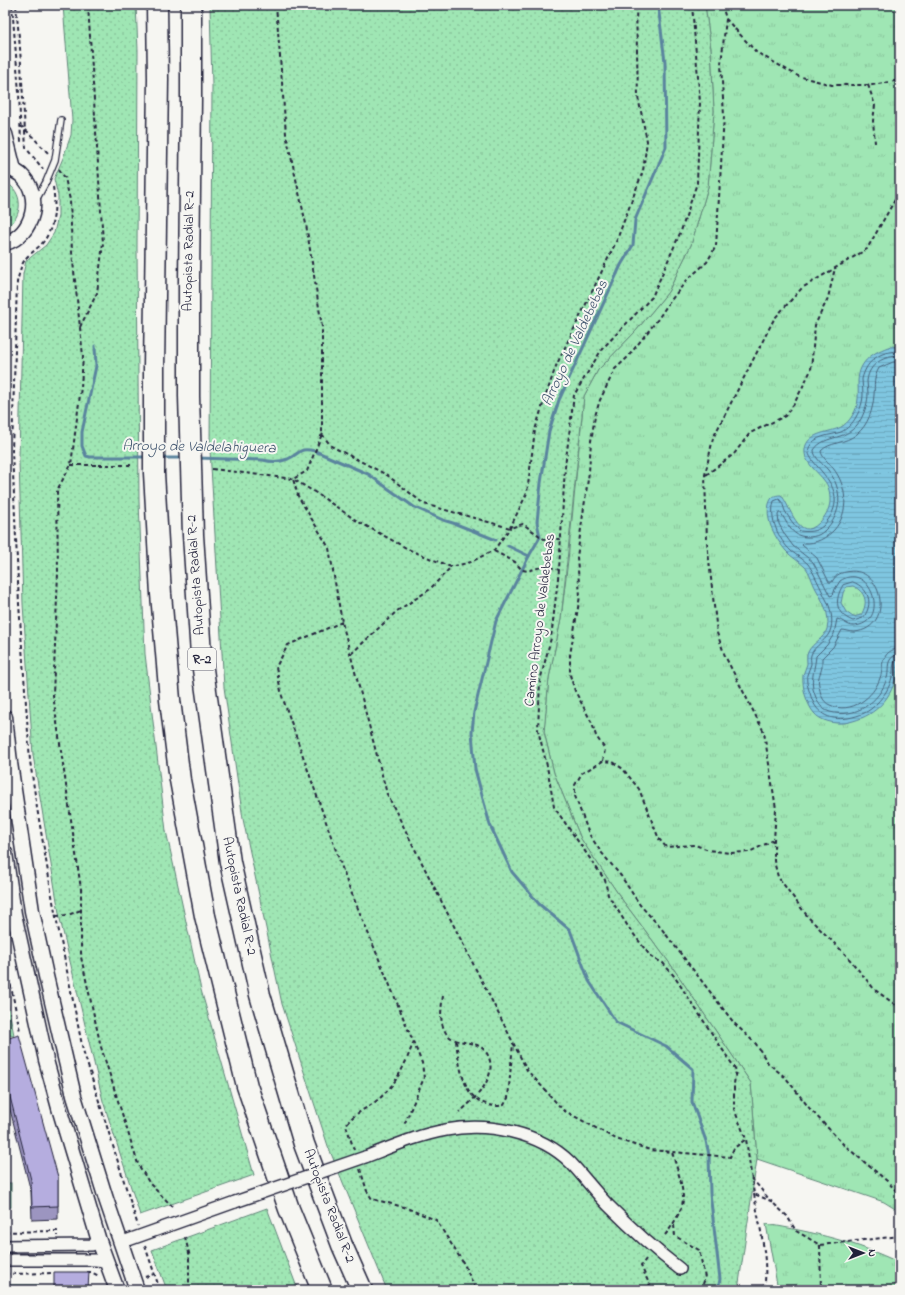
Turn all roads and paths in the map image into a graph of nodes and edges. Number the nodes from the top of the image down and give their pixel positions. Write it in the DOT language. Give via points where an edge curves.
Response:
graph roads {
  1 [pos="12,5"];
  2 [pos="16,5"];
  3 [pos="88,5"];
  4 [pos="157,5"];
  5 [pos="191,5"];
  6 [pos="276,5"];
  7 [pos="636,5"];
  8 [pos="692,5"];
  9 [pos="722,5"];
  10 [pos="726,20"];
  11 [pos="900,80"];
  12 [pos="868,85"];
  13 [pos="61,120"];
  14 [pos="20,126"];
  15 [pos="24,128"];
  16 [pos="5,134"];
  17 [pos="876,143"];
  18 [pos="21,149"];
  19 [pos="55,160"];
  20 [pos="9,168"];
  21 [pos="48,176"];
  22 [pos="900,195"];
  23 [pos="34,204"];
  24 [pos="7,245"];
  25 [pos="835,268"];
  26 [pos="80,328"];
  27 [pos="322,434"];
  28 [pos="71,465"];
  29 [pos="131,465"];
  30 [pos="212,469"];
  31 [pos="705,475"];
  32 [pos="294,479"];
  33 [pos="510,528"];
  34 [pos="561,539"];
  35 [pos="494,550"];
  36 [pos="451,567"];
  37 [pos="559,570"];
  38 [pos="342,622"];
  39 [pos="351,654"];
  40 [pos="5,717"];
  41 [pos="603,761"];
  42 [pos="774,840"];
  43 [pos="5,853"];
  44 [pos="81,910"];
  45 [pos="56,916"];
  46 [pos="5,957"];
  47 [pos="443,996"];
  48 [pos="900,1008"];
  49 [pos="20,1031"];
  50 [pos="413,1041"];
  51 [pos="456,1041"];
  52 [pos="513,1043"];
  53 [pos="476,1098"];
  54 [pos="460,1112"];
  55 [pos="404,1125"];
  56 [pos="746,1139"];
  57 [pos="672,1152"];
  58 [pos="360,1156"];
  59 [pos="360,1169"];
  60 [pos="751,1179"];
  61 [pos="754,1194"];
  62 [pos="900,1195"];
  63 [pos="771,1201"];
  64 [pos="172,1206"];
  65 [pos="137,1222"];
  66 [pos="674,1224"];
  67 [pos="5,1232"];
  68 [pos="666,1235"];
  69 [pos="900,1236"];
  70 [pos="185,1237"];
  71 [pos="57,1239"];
  72 [pos="99,1241"];
  73 [pos="120,1242"];
  74 [pos="820,1245"];
  75 [pos="5,1246"];
  76 [pos="146,1249"];
  77 [pos="646,1259"];
  78 [pos="5,1260"];
  79 [pos="106,1261"];
  80 [pos="680,1270"];
  81 [pos="84,1272"];
  82 [pos="57,1273"];
  83 [pos="5,1274"];
  84 [pos="154,1274"];
  85 [pos="103,1281"];
  86 [pos="139,1284"];
  87 [pos="117,1290"];
  88 [pos="160,1290"];
  89 [pos="189,1290"];
  90 [pos="322,1290"];
  91 [pos="362,1290"];
  92 [pos="476,1290"];
  93 [pos="652,1290"];
  94 [pos="701,1290"];
  95 [pos="764,1290"];
  96 [pos="821,1290"];
  1 -- 14 [label="path"];
  2 -- 15 [label="path"];
  3 -- 26 [label="path" via="103,243 97,293"];
  4 -- 90 [label="highway, R-2" via="154,473 161,594 180,780 205,916 248,1086 289,1209"];
  5 -- 91 [label="highway, Autopista Radial R-2 / R-2" via="189,396 192,535 202,662 230,862 260,995 304,1144"];
  6 -- 27 [label="path" via="286,134 306,224 322,327"];
  7 -- 33 [label="path" via="638,97 647,141 644,171 616,242 556,366 535,430 528,493"];
  8 -- 34 [label="path, Camino Arroyo de Valdebebas" via="700,102 697,183 681,231 652,297 602,349 574,395 565,467"];
  9 -- 10 [label="path"];
  10 -- 12 [label="path" via="756,52 798,76 832,85"];
  10 -- 41 [label="path" via="721,64 724,116 716,246 707,262 687,280 627,358 615,369 600,400 591,440 577,557 580,596 570,655 570,675 596,736 605,749"];
  11 -- 12 [label="path"];
  12 -- 17 [label="path" via="875,105 873,121"];
  13 -- 19 [label="lane"];
  14 -- 15 [label="path"];
  14 -- 18 [label="path"];
  15 -- 19 [label="path"];
  15 -- 21 [label="path" via="26,148"];
  16 -- 20 [label="street"];
  19 -- 21 [label="lane"];
  19 -- 26 [label="path" via="65,178 70,200 72,252"];
  20 -- 23 [label="street" via="22,176 28,184"];
  21 -- 23 [label="lane"];
  21 -- 45 [label="path" via="55,200 50,231 43,242 24,260 17,282 12,451 19,612 30,761"];
  22 -- 25 [label="path" via="866,249"];
  23 -- 24 [label="street" via="27,226"];
  25 -- 31 [label="path" via="802,288 774,319 713,438"];
  25 -- 31 [label="path" via="828,298 815,325 811,370 794,404 785,416 750,433 734,454"];
  26 -- 28 [label="path" via="83,356 81,387"];
  27 -- 32 [label="path" via="307,471"];
  27 -- 33 [label="path" via="331,446 387,475 424,504"];
  28 -- 29 [label="path"];
  28 -- 44 [label="path" via="57,490 58,573 53,695 81,889"];
  30 -- 32 [label="path"];
  31 -- 42 [label="path" via="707,542 717,633 724,656 764,732 776,808"];
  32 -- 36 [label="path" via="357,521 410,550"];
  32 -- 38 [label="path" via="298,496 329,548"];
  33 -- 34 [label="path" via="523,524 544,539"];
  33 -- 35 [label="path"];
  34 -- 37 [label="path, Camino Arroyo de Valdebebas"];
  35 -- 36 [label="path" via="471,562"];
  35 -- 37 [label="path" via="516,562 522,570 546,567"];
  36 -- 39 [label="path" via="429,590 397,611"];
  37 -- 56 [label="path, Camino Arroyo de Valdebebas" via="550,638 540,681 538,730 554,807 605,880 608,895 629,928 651,956 663,963 674,976 736,1070 734,1109"];
  38 -- 39 [label="path"];
  38 -- 50 [label="path" via="288,645 276,667 282,696 347,882"];
  39 -- 52 [label="path" via="388,794"];
  40 -- 73 [label="street" via="32,911 46,976 74,1096"];
  41 -- 42 [label="path" via="613,762 623,769 639,789 659,839 666,846 695,845 729,854 749,852"];
  41 -- 62 [label="path" via="582,773 575,785 575,796 589,834 601,852 734,1023 756,1044 768,1063 786,1078 810,1109 844,1145"];
  42 -- 48 [label="path" via="774,861 782,883 808,917 846,955 875,990"];
  43 -- 72 [label="street" via="14,914 43,1047"];
  44 -- 45 [label="path"];
  44 -- 64 [label="path" via="81,958 101,1047 138,1164 150,1184"];
  45 -- 65 [label="path" via="83,1050"];
  46 -- 49 [label="path"];
  47 -- 51 [label="path" via="441,1020 446,1033"];
  50 -- 55 [label="path" via="422,1063 424,1078"];
  50 -- 58 [label="path" via="401,1072 389,1088 375,1102 351,1118 346,1125"];
  51 -- 53 [label="path" via="467,1089"];
  51 -- 53 [label="path" via="478,1046 486,1051 489,1058 490,1075"];
  52 -- 53 [label="path" via="508,1098 504,1106 496,1108"];
  52 -- 57 [label="path" via="527,1070 563,1110 616,1139 650,1150"];
  53 -- 54 [label="path"];
  56 -- 57 [label="path" via="734,1148 730,1157"];
  56 -- 60 [label="path, Camino Arroyo de Valdebebas"];
  57 -- 66 [label="path" via="678,1168 683,1200"];
  58 -- 73 [label="street, bridge"];
  58 -- 80 [label="street" via="446,1130 494,1129 534,1139 570,1163 610,1207"];
  59 -- 92 [label="path" via="372,1200 404,1207 436,1220 464,1264"];
  60 -- 61 [label="path, Camino Arroyo de Valdebebas"];
  60 -- 63 [label="path"];
  61 -- 63 [label="path"];
  61 -- 95 [label="path, Camino Arroyo de Valdebebas" via="764,1254"];
  63 -- 74 [label="path" via="787,1216 796,1231"];
  66 -- 68 [label="path"];
  66 -- 94 [label="path" via="676,1236 699,1250 705,1278"];
  67 -- 71 [label="path" via="57,1232"];
  69 -- 74 [label="path"];
  70 -- 89 [label="path" via="189,1253"];
  72 -- 75 [label="street" via="92,1245"];
  72 -- 79 [label="street"];
  73 -- 86 [label="street"];
  74 -- 96 [label="path"];
  76 -- 84 [label="path"];
  77 -- 93 [label="path" via="641,1266"];
  78 -- 79 [label="street"];
  79 -- 87 [label="street"];
  81 -- 85 [label="path" via="96,1274"];
  82 -- 83 [label="path"];
  84 -- 86 [label="path"];
  84 -- 88 [label="path"];
}
